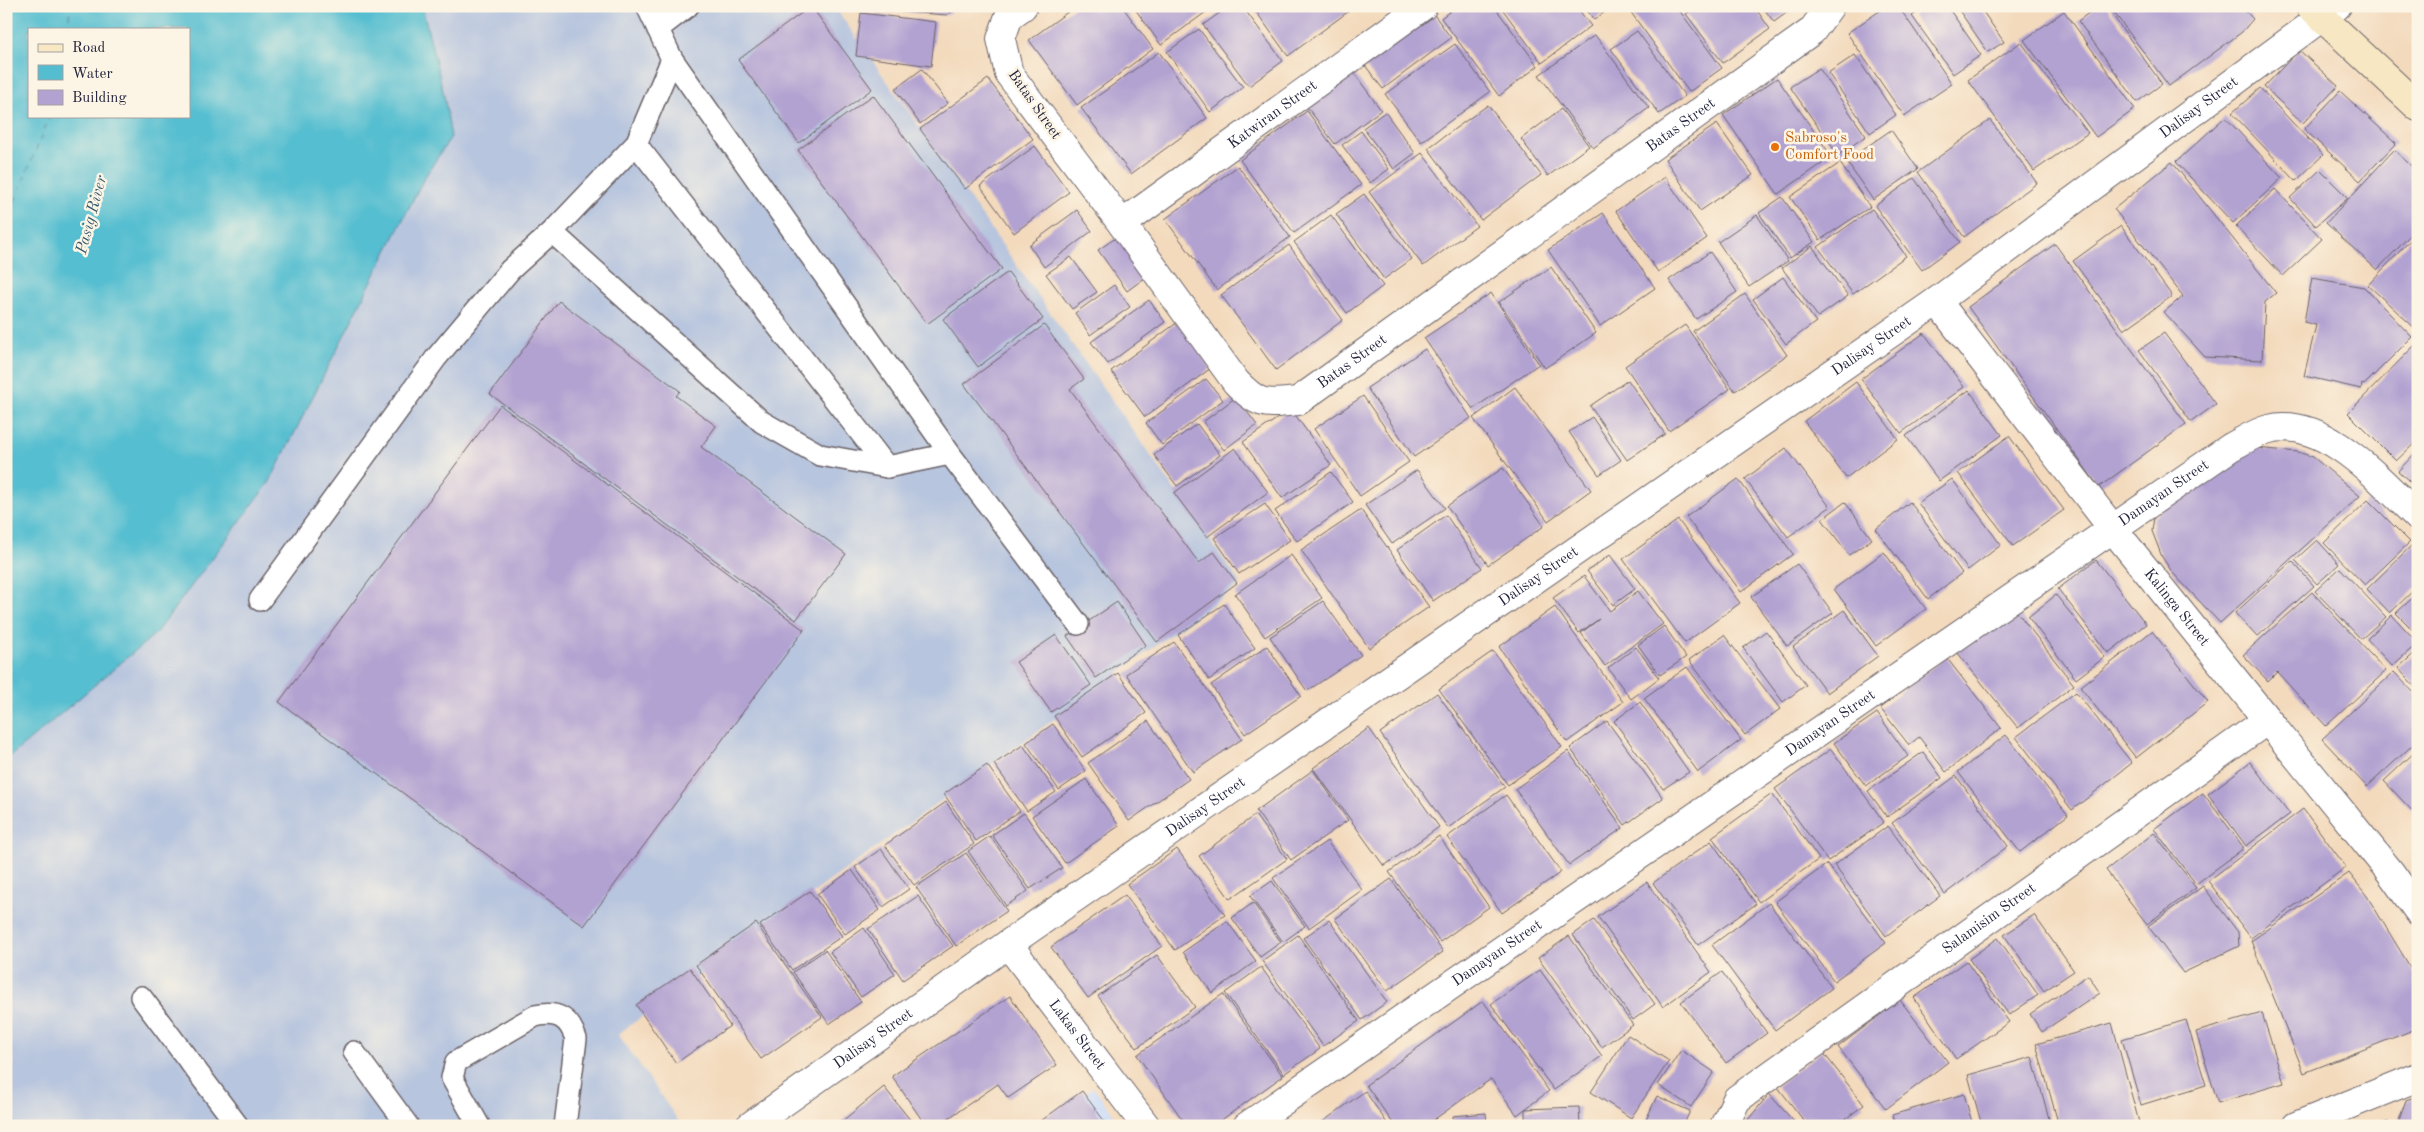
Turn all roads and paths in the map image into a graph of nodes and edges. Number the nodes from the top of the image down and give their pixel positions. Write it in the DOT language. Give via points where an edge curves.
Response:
graph roads {
  1 [pos="647,6"];
  2 [pos="688,6"];
  3 [pos="1023,6"];
  4 [pos="1423,6"];
  5 [pos="1830,6"];
  6 [pos="2323,10"];
  7 [pos="658,28"];
  8 [pos="672,59"];
  9 [pos="2418,107"];
  10 [pos="636,144"];
  11 [pos="1122,224"];
  12 [pos="552,232"];
  13 [pos="1937,301"];
  14 [pos="950,454"];
  15 [pos="887,467"];
  16 [pos="2418,517"];
  17 [pos="2113,529"];
  18 [pos="260,600"];
  19 [pos="1078,624"];
  20 [pos="2266,721"];
  21 [pos="2418,911"];
  22 [pos="1008,944"];
  23 [pos="141,997"];
  24 [pos="354,1052"];
  25 [pos="2418,1077"];
  26 [pos="238,1126"];
  27 [pos="408,1126"];
  28 [pos="480,1126"];
  29 [pos="565,1126"];
  30 [pos="750,1126"];
  31 [pos="1146,1126"];
  32 [pos="1247,1126"];
  33 [pos="1724,1126"];
  34 [pos="2296,1126"];
  1 -- 7 [label="lane"];
  2 -- 7 [label="lane"];
  3 -- 11 [label="street, Batas Street" via="1009,16 1001,40 1009,74"];
  4 -- 11 [label="street, Katwiran Street"];
  5 -- 11 [label="street, Batas Street" via="1812,31 1298,401 1265,404 1250,397"];
  6 -- 9 [label="main road"];
  6 -- 13 [label="street, Dalisay Street"];
  7 -- 8 [label="lane"];
  8 -- 10 [label="lane"];
  8 -- 14 [label="lane"];
  10 -- 12 [label="lane"];
  10 -- 15 [label="lane"];
  12 -- 15 [label="lane" via="762,422 820,455"];
  12 -- 18 [label="lane" via="510,270 436,358"];
  13 -- 17 [label="street, Kalinga Street"];
  13 -- 22 [label="street, Dalisay Street"];
  14 -- 15 [label="lane"];
  14 -- 19 [label="lane"];
  16 -- 17 [label="street, Damayan Street" via="2342,448 2318,434 2294,428 2269,428 2231,447"];
  17 -- 20 [label="street, Kalinga Street"];
  17 -- 32 [label="street, Damayan Street"];
  20 -- 21 [label="street, Kalinga Street" via="2391,873"];
  20 -- 33 [label="street, Salamisim Street" via="1738,1099"];
  22 -- 30 [label="street, Dalisay Street"];
  22 -- 31 [label="street, Lakas Street"];
  23 -- 26 [label="lane"];
  24 -- 27 [label="lane"];
  25 -- 34 [label="street"];
  28 -- 29 [label="lane" via="452,1078 456,1062 535,1016 550,1013 572,1026 576,1039"];
}
